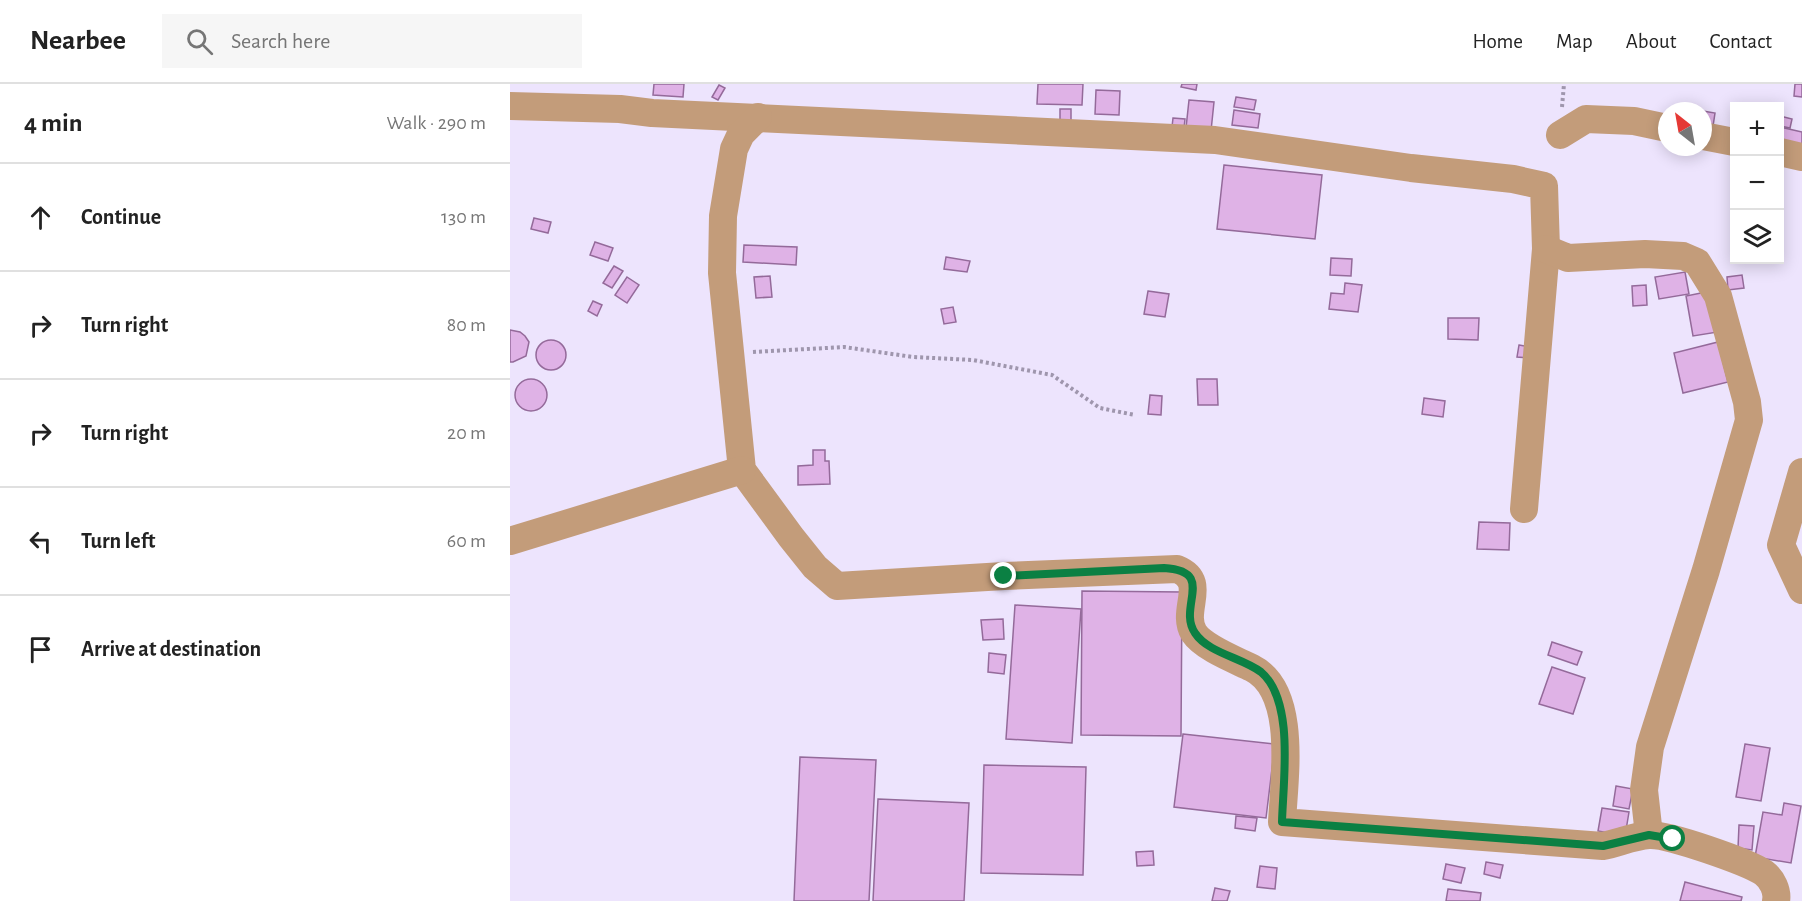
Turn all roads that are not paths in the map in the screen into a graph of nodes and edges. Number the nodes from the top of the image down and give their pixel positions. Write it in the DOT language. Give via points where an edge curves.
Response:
graph roads {
  1 [pos="510,106"];
  2 [pos="758,117"];
  3 [pos="1658,126"];
  4 [pos="1560,135"];
  5 [pos="1712,138"];
  6 [pos="1730,141"];
  7 [pos="1784,153"];
  8 [pos="1802,157"];
  9 [pos="1546,249"];
  10 [pos="742,470"];
  11 [pos="1802,472"];
  12 [pos="1524,508"];
  13 [pos="510,541"];
  14 [pos="1802,590"];
  15 [pos="1649,835"];
  16 [pos="1776,901"];
  1 -- 2 [label="street"];
  2 -- 9 [label="street" via="1215,140 1513,180 1544,186"];
  2 -- 10 [label="street" via="741,134 734,149 723,216 722,273"];
  3 -- 4 [label="street" via="1586,119"];
  5 -- 6 [label="street"];
  7 -- 8 [label="street"];
  9 -- 12 [label="street"];
  9 -- 15 [label="street" via="1568,258 1645,254 1683,256 1697,262 1718,296 1747,402 1749,420 1650,747 1644,790"];
  10 -- 13 [label="street"];
  10 -- 15 [label="street" via="815,567 837,586 1164,568 1187,573 1192,580 1192,630 1200,641 1261,672 1282,711 1282,822 1603,846"];
  11 -- 14 [label="street" via="1780,545"];
  15 -- 16 [label="street" via="1673,839 1763,873 1773,883"];
}
